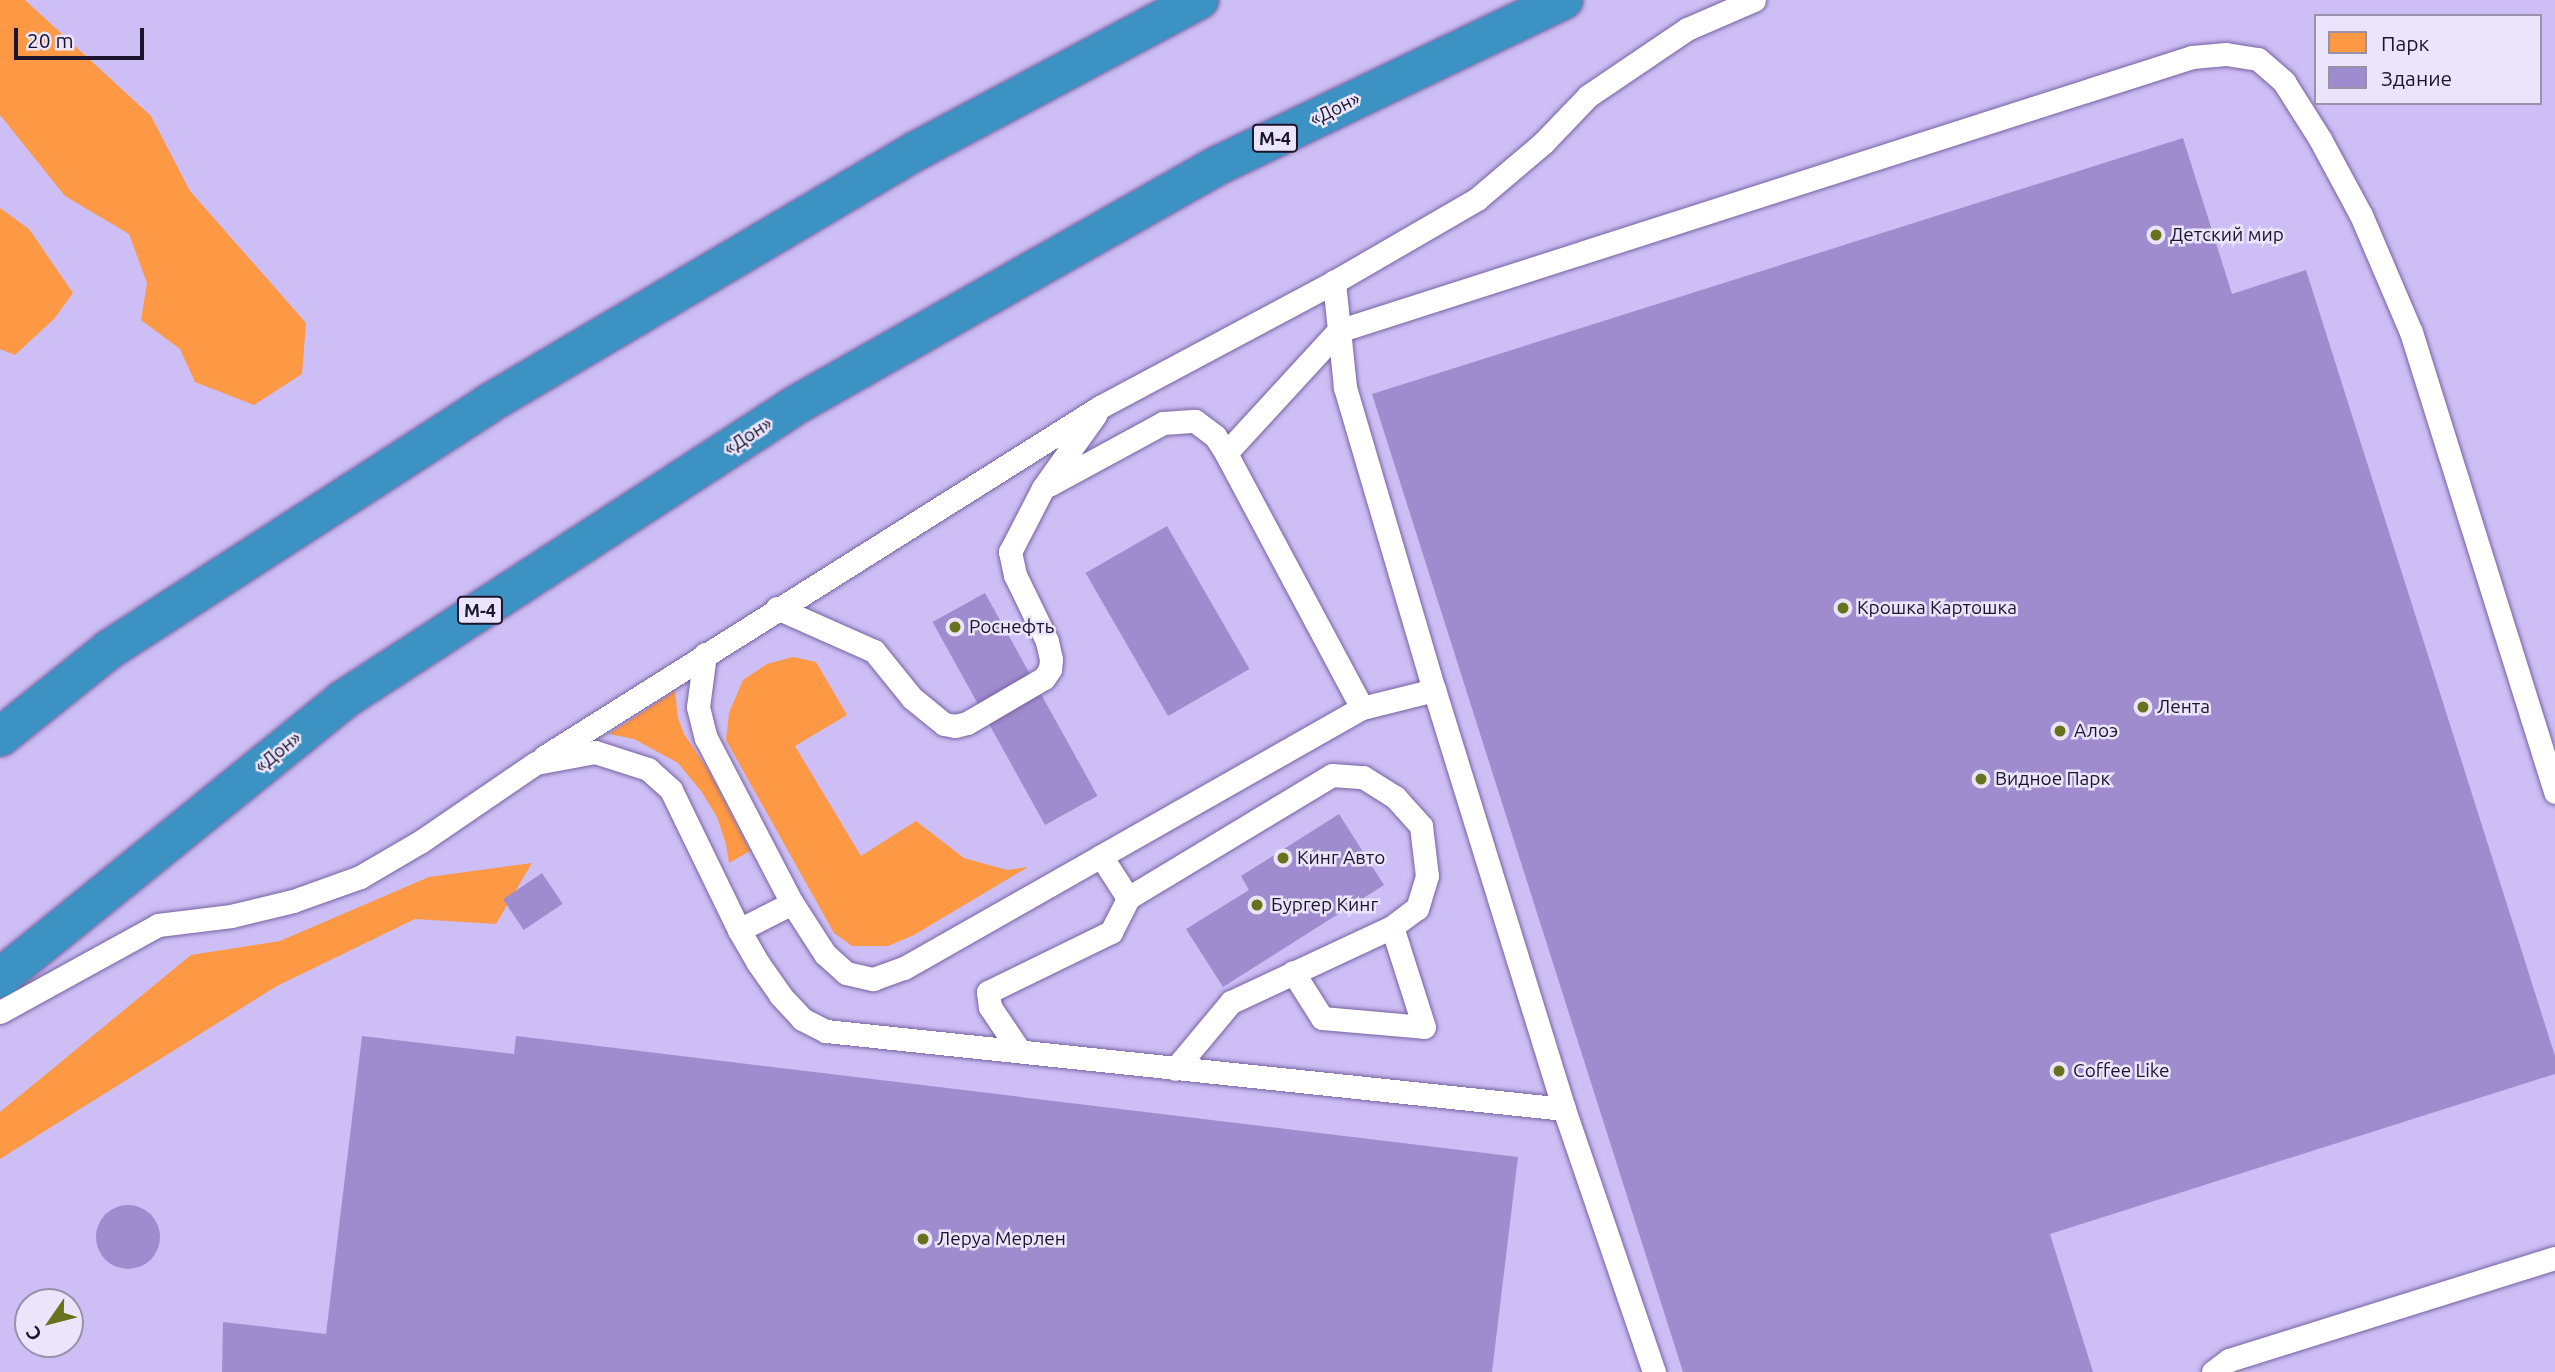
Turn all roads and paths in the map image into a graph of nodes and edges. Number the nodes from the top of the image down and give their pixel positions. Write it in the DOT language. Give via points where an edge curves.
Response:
graph roads {
  1 [pos="1199,0"];
  2 [pos="1564,0"];
  3 [pos="1754,0"];
  4 [pos="1334,282"];
  5 [pos="1338,331"];
  6 [pos="1100,407"];
  7 [pos="1226,453"];
  8 [pos="1044,488"];
  9 [pos="777,608"];
  10 [pos="705,654"];
  11 [pos="1434,690"];
  12 [pos="1362,708"];
  13 [pos="0,737"];
  14 [pos="536,763"];
  15 [pos="2555,792"];
  16 [pos="1101,856"];
  17 [pos="1128,898"];
  18 [pos="792,903"];
  19 [pos="1392,927"];
  20 [pos="739,930"];
  21 [pos="1293,972"];
  22 [pos="0,978"];
  23 [pos="0,1012"];
  24 [pos="1019,1050"];
  25 [pos="1175,1069"];
  26 [pos="1564,1109"];
  27 [pos="2555,1258"];
  28 [pos="1654,1372"];
  29 [pos="2213,1372"];
  1 -- 13 [label="highway" via="916,151 488,404 110,649"];
  2 -- 22 [label="highway, «Дон» / М-4" via="1219,165 796,405 343,700"];
  3 -- 4 [label="lane" via="1687,29 1588,96 1543,143 1477,199"];
  4 -- 5 [label="lane"];
  4 -- 6 [label="lane"];
  5 -- 7 [label="lane"];
  5 -- 11 [label="lane" via="1345,387"];
  5 -- 15 [label="lane" via="2192,57 2226,54 2258,59 2284,82 2320,139 2361,215 2411,332"];
  6 -- 8 [label="lane"];
  6 -- 9 [label="lane"];
  7 -- 8 [label="lane" via="1215,436 1195,421 1163,424"];
  7 -- 12 [label="lane"];
  8 -- 9 [label="lane" via="1010,552 1010,564 1047,641 1050,668 1044,678 967,723 955,726 931,717 874,651"];
  9 -- 10 [label="lane"];
  10 -- 14 [label="lane"];
  10 -- 18 [label="lane" via="698,707 706,738"];
  11 -- 12 [label="lane"];
  11 -- 26 [label="lane"];
  12 -- 16 [label="lane"];
  14 -- 20 [label="lane" via="595,752 648,769 671,790"];
  14 -- 23 [label="lane" via="360,877 230,916 158,925"];
  16 -- 17 [label="lane"];
  16 -- 18 [label="lane" via="904,968 873,979 846,974 825,954"];
  17 -- 19 [label="lane" via="1332,775 1363,777 1395,797 1421,825 1427,876 1417,908"];
  17 -- 24 [label="lane" via="1111,932 988,992 990,1007"];
  18 -- 20 [label="lane"];
  19 -- 21 [label="lane"];
  19 -- 21 [label="lane" via="1424,1027 1322,1018"];
  20 -- 24 [label="lane" via="780,995 802,1019 827,1031"];
  21 -- 25 [label="lane" via="1231,1002"];
  24 -- 25 [label="lane"];
  25 -- 26 [label="lane"];
  26 -- 28 [label="lane"];
  27 -- 29 [label="lane" via="2229,1360"];
}
